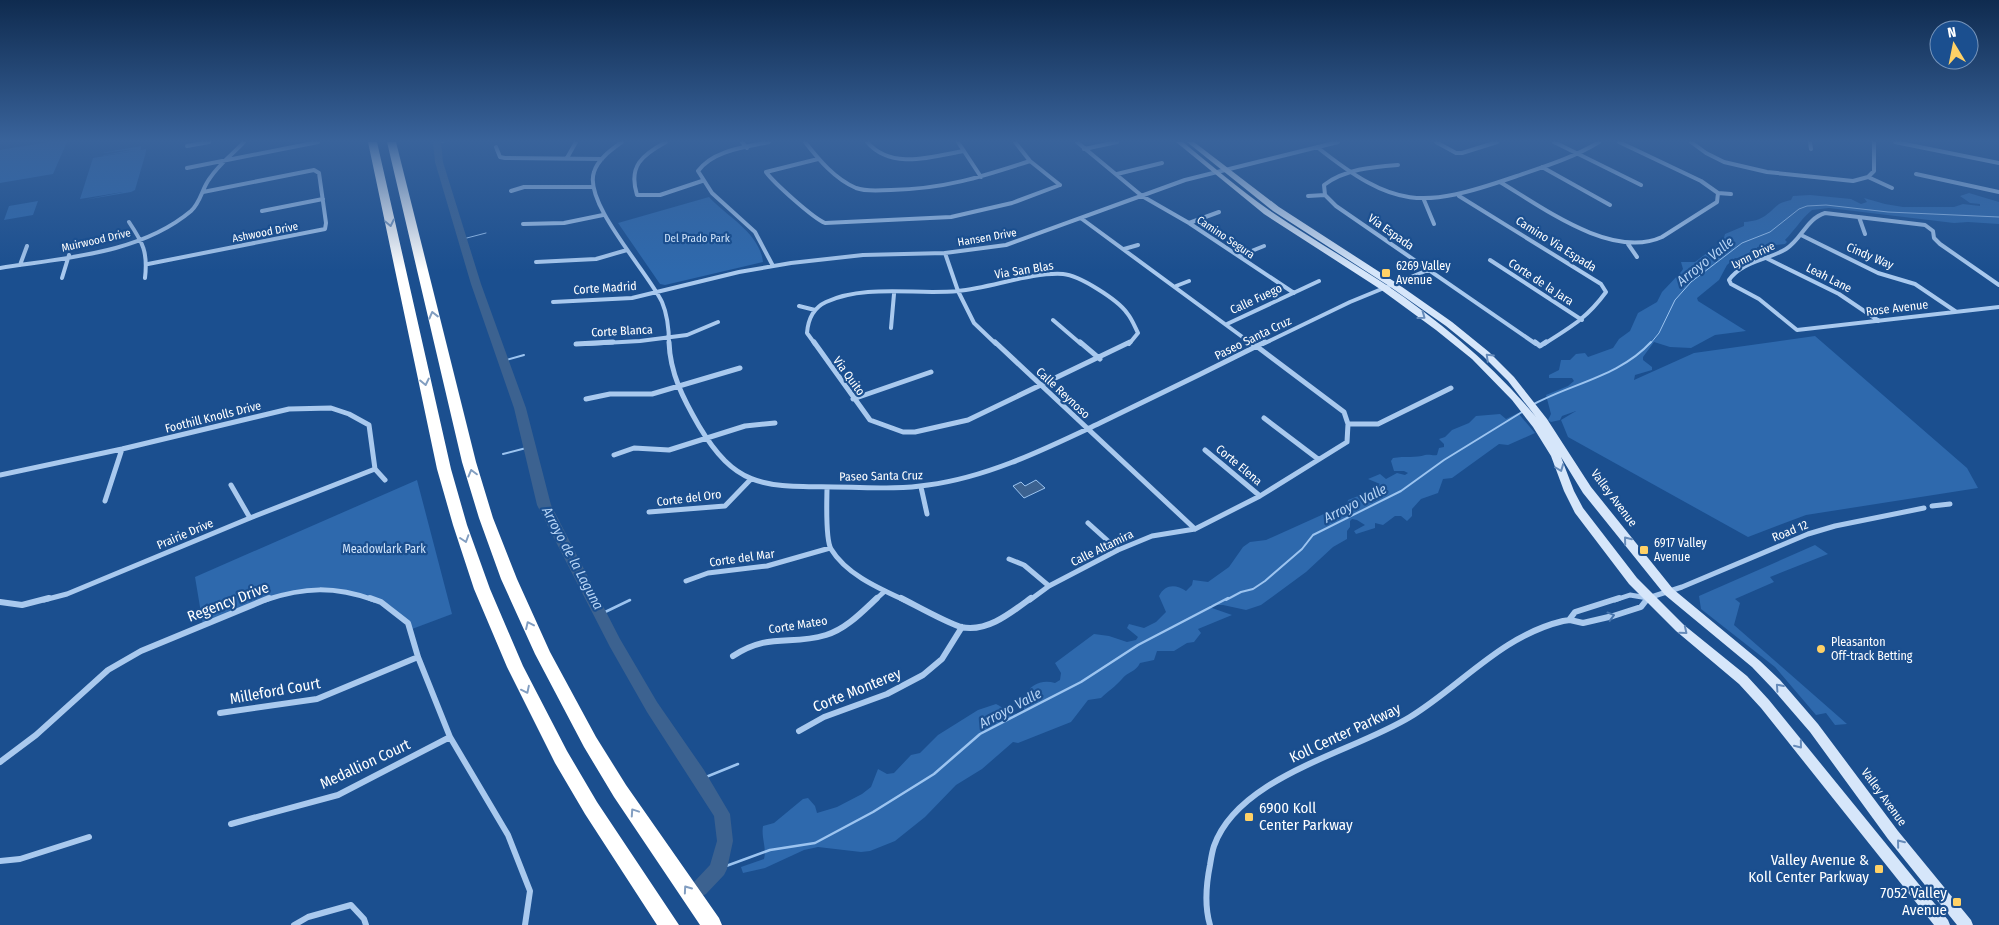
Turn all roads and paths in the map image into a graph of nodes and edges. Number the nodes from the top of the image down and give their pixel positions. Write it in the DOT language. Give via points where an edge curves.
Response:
graph roads {
  1 [pos="207,185"];
  2 [pos="238,185"];
  3 [pos="321,185"];
  4 [pos="382,185"];
  5 [pos="402,185"];
  6 [pos="634,185"];
  7 [pos="688,185"];
  8 [pos="706,185"];
  9 [pos="777,185"];
  10 [pos="851,185"];
  11 [pos="943,185"];
  12 [pos="1060,185"];
  13 [pos="1130,185"];
  14 [pos="1171,185"];
  15 [pos="1232,185"];
  16 [pos="1246,185"];
  17 [pos="1324,185"];
  18 [pos="1370,185"];
  19 [pos="1491,185"];
  20 [pos="1506,185"];
  21 [pos="1575,185"];
  22 [pos="1707,185"];
  23 [pos="1886,185"];
  24 [pos="1967,185"];
  25 [pos="591,187"];
  26 [pos="1892,188"];
  27 [pos="512,190"];
  28 [pos="204,192"];
  29 [pos="1999,192"];
  30 [pos="1718,193"];
  31 [pos="1731,194"];
  32 [pos="1325,195"];
  33 [pos="1142,196"];
  34 [pos="1308,196"];
  35 [pos="1459,196"];
  36 [pos="323,199"];
  37 [pos="1424,200"];
  38 [pos="1610,205"];
  39 [pos="262,210"];
  40 [pos="1219,212"];
  41 [pos="603,216"];
  42 [pos="1859,217"];
  43 [pos="1082,219"];
  44 [pos="129,222"];
  45 [pos="1189,223"];
  46 [pos="523,224"];
  47 [pos="1434,224"];
  48 [pos="1865,234"];
  49 [pos="1801,236"];
  50 [pos="140,239"];
  51 [pos="1138,244"];
  52 [pos="1628,244"];
  53 [pos="27,246"];
  54 [pos="1264,246"];
  55 [pos="1124,249"];
  56 [pos="627,250"];
  57 [pos="945,253"];
  58 [pos="69,255"];
  59 [pos="1239,256"];
  60 [pos="1637,257"];
  61 [pos="1766,258"];
  62 [pos="1490,260"];
  63 [pos="536,262"];
  64 [pos="148,264"];
  65 [pos="20,265"];
  66 [pos="773,266"];
  67 [pos="0,268"];
  68 [pos="1428,270"];
  69 [pos="62,278"];
  70 [pos="145,278"];
  71 [pos="1189,281"];
  72 [pos="1319,281"];
  73 [pos="1392,284"];
  74 [pos="1999,285"];
  75 [pos="1176,286"];
  76 [pos="1383,287"];
  77 [pos="958,291"];
  78 [pos="657,292"];
  79 [pos="1294,293"];
  80 [pos="894,294"];
  81 [pos="553,302"];
  82 [pos="799,306"];
  83 [pos="1999,306"];
  84 [pos="815,310"];
  85 [pos="1955,312"];
  86 [pos="1053,320"];
  87 [pos="1582,320"];
  88 [pos="1879,321"];
  89 [pos="718,322"];
  90 [pos="1227,324"];
  91 [pos="891,328"];
  92 [pos="1797,330"];
  93 [pos="669,338"];
  94 [pos="576,344"];
  95 [pos="1256,346"];
  96 [pos="1100,359"];
  97 [pos="740,368"];
  98 [pos="931,372"];
  99 [pos="679,385"];
  100 [pos="1042,386"];
  101 [pos="1451,388"];
  102 [pos="1519,396"];
  103 [pos="586,399"];
  104 [pos="853,399"];
  105 [pos="1264,418"];
  106 [pos="1540,423"];
  107 [pos="775,424"];
  108 [pos="1348,424"];
  109 [pos="1087,429"];
  110 [pos="707,438"];
  111 [pos="122,449"];
  112 [pos="1204,450"];
  113 [pos="614,455"];
  114 [pos="1318,459"];
  115 [pos="375,469"];
  116 [pos="0,475"];
  117 [pos="751,479"];
  118 [pos="385,480"];
  119 [pos="231,485"];
  120 [pos="827,487"];
  121 [pos="921,487"];
  122 [pos="1260,496"];
  123 [pos="105,501"];
  124 [pos="1950,504"];
  125 [pos="1932,506"];
  126 [pos="1924,508"];
  127 [pos="649,512"];
  128 [pos="926,514"];
  129 [pos="250,518"];
  130 [pos="1088,523"];
  131 [pos="1195,529"];
  132 [pos="830,548"];
  133 [pos="1118,550"];
  134 [pos="1008,559"];
  135 [pos="686,581"];
  136 [pos="1049,586"];
  137 [pos="885,591"];
  138 [pos="1669,592"];
  139 [pos="1648,598"];
  140 [pos="0,602"];
  141 [pos="1569,620"];
  142 [pos="962,626"];
  143 [pos="733,656"];
  144 [pos="418,657"];
  145 [pos="220,713"];
  146 [pos="799,731"];
  147 [pos="450,737"];
  148 [pos="0,762"];
  149 [pos="231,824"];
  150 [pos="89,837"];
  151 [pos="0,861"];
  152 [pos="294,925"];
  153 [pos="366,925"];
  154 [pos="525,925"];
  155 [pos="669,925"];
  156 [pos="712,925"];
  157 [pos="1210,925"];
  158 [pos="1943,925"];
  159 [pos="1966,925"];
  1 -- 28 [label="street, Muirwood Drive"];
  2 -- 28 [label="street, Ashwood Drive"];
  3 -- 36 [label="street, Ashwood Drive"];
  4 -- 155 [label="highway, one-way" via="444,469 470,557 497,626 536,710 591,808"];
  156 -- 5 [label="highway, one-way" via="620,791 564,694 526,617 494,540 469,462"];
  6 -- 7 [label="street" via="637,195 644,197"];
  8 -- 66 [label="street" via="746,222 763,244"];
  9 -- 12 [label="street" via="816,220 825,223 951,217 1004,206"];
  10 -- 11 [label="street" via="864,190"];
  13 -- 33 [label="street, Camino Segura"];
  14 -- 33 [label="street, Hansen Drive"];
  15 -- 76 [label="main road, Valley Avenue" via="1290,228"];
  16 -- 73 [label="main road, Valley Avenue" via="1299,225"];
  17 -- 32 [label="street"];
  18 -- 37 [label="street"];
  19 -- 35 [label="street"];
  20 -- 52 [label="street" via="1586,230 1612,242"];
  21 -- 38 [label="street"];
  22 -- 30 [label="street"];
  23 -- 26 [label="street"];
  24 -- 29 [label="street"];
  25 -- 27 [label="street" via="524,187"];
  25 -- 41 [label="street, Paseo Santa Cruz"];
  28 -- 50 [label="street, Muirwood Drive" via="185,216"];
  30 -- 31 [label="street"];
  30 -- 52 [label="street" via="1717,202 1655,240"];
  32 -- 34 [label="street"];
  32 -- 68 [label="street, Via Espada"];
  33 -- 43 [label="street, Hansen Drive"];
  33 -- 45 [label="street, Camino Segura"];
  35 -- 37 [label="street"];
  35 -- 87 [label="street, Camino Via Espada" via="1605,288 1606,292"];
  36 -- 39 [label="street"];
  36 -- 64 [label="street, Ashwood Drive" via="325,229"];
  37 -- 47 [label="street"];
  40 -- 45 [label="street"];
  41 -- 46 [label="street" via="564,223"];
  41 -- 56 [label="street, Paseo Santa Cruz"];
  42 -- 48 [label="street"];
  42 -- 49 [label="street, Lynn Drive" via="1820,213"];
  42 -- 74 [label="street, Lynn Drive" via="1925,225 1933,231 1940,244"];
  43 -- 55 [label="street"];
  43 -- 57 [label="street, Hansen Drive" via="1006,245"];
  44 -- 50 [label="street"];
  45 -- 59 [label="street, Camino Segura"];
  49 -- 61 [label="street, Lynn Drive" via="1786,250"];
  49 -- 85 [label="street, Cindy Way" via="1878,273 1915,284"];
  50 -- 58 [label="street, Muirwood Drive"];
  50 -- 64 [label="street" via="147,249"];
  51 -- 55 [label="street"];
  52 -- 60 [label="street"];
  53 -- 65 [label="street"];
  54 -- 59 [label="street"];
  55 -- 75 [label="street"];
  56 -- 63 [label="street" via="596,259"];
  56 -- 78 [label="street, Paseo Santa Cruz"];
  57 -- 66 [label="street, Hansen Drive" via="863,255"];
  57 -- 77 [label="street, Calle Reynoso"];
  58 -- 65 [label="street, Muirwood Drive"];
  58 -- 69 [label="street"];
  59 -- 79 [label="street, Camino Segura"];
  61 -- 88 [label="street, Leah Lane" via="1847,298"];
  61 -- 92 [label="street, Lynn Drive" via="1740,270 1729,280"];
  62 -- 87 [label="street, Corte de la Jara"];
  64 -- 70 [label="street"];
  65 -- 67 [label="street, Muirwood Drive"];
  66 -- 78 [label="street, Hansen Drive"];
  68 -- 73 [label="street, Paseo Santa Cruz"];
  68 -- 87 [label="street, Via Espada" via="1540,346"];
  71 -- 75 [label="street"];
  72 -- 79 [label="street, Calle Fuego"];
  73 -- 76 [label="street, Paseo Santa Cruz"];
  102 -- 73 [label="main road, Valley Avenue, one-way" via="1486,354"];
  75 -- 90 [label="street"];
  76 -- 95 [label="street, Paseo Santa Cruz"];
  76 -- 102 [label="main road, Valley Avenue, one-way" via="1439,328"];
  77 -- 80 [label="street"];
  77 -- 96 [label="street, Via San Blas" via="1044,274 1064,274 1087,281 1126,312 1138,333 1128,345"];
  77 -- 100 [label="street, Calle Reynoso" via="974,323"];
  78 -- 81 [label="street, Corte Madrid" via="632,298"];
  78 -- 93 [label="street, Paseo Santa Cruz" via="668,321"];
  79 -- 90 [label="street, Calle Fuego"];
  80 -- 84 [label="street" via="843,297 827,301"];
  80 -- 91 [label="street"];
  82 -- 84 [label="street"];
  83 -- 85 [label="street, Rose Avenue"];
  84 -- 104 [label="street, Via Quito" via="807,323 807,333"];
  85 -- 88 [label="street, Rose Avenue"];
  86 -- 96 [label="street"];
  88 -- 92 [label="street, Rose Avenue"];
  89 -- 93 [label="street, Corte Blanca" via="693,334"];
  90 -- 95 [label="street"];
  93 -- 94 [label="street, Corte Blanca"];
  93 -- 99 [label="street, Paseo Santa Cruz" via="671,368"];
  95 -- 108 [label="street" via="1344,412"];
  95 -- 109 [label="street, Paseo Santa Cruz"];
  96 -- 100 [label="street, Via San Blas"];
  97 -- 99 [label="street"];
  98 -- 104 [label="street"];
  99 -- 103 [label="street" via="652,394 610,394"];
  99 -- 110 [label="street, Paseo Santa Cruz"];
  100 -- 104 [label="street, Via Quito" via="968,420 915,432 892,429 870,420"];
  100 -- 109 [label="street, Calle Reynoso"];
  101 -- 108 [label="street" via="1378,424"];
  102 -- 106 [label="main road, Valley Avenue"];
  105 -- 114 [label="street"];
  138 -- 106 [label="main road, Valley Avenue, one-way" via="1587,490"];
  106 -- 139 [label="main road, Valley Avenue, one-way" via="1579,510"];
  107 -- 110 [label="street" via="745,426"];
  108 -- 114 [label="street, Calle Altamira" via="1347,442"];
  109 -- 121 [label="street, Paseo Santa Cruz" via="997,467"];
  109 -- 131 [label="street, Calle Reynoso"];
  110 -- 113 [label="street" via="668,450 634,448"];
  110 -- 117 [label="street, Paseo Santa Cruz" via="728,466"];
  111 -- 115 [label="street, Foothill Knolls Drive" via="289,409 334,407 352,413 369,425"];
  111 -- 116 [label="street, Foothill Knolls Drive"];
  111 -- 123 [label="street"];
  112 -- 122 [label="street, Corte Elena"];
  114 -- 122 [label="street, Calle Altamira"];
  115 -- 118 [label="street"];
  115 -- 129 [label="street, Prairie Drive"];
  117 -- 120 [label="street, Paseo Santa Cruz" via="793,487"];
  117 -- 127 [label="street, Corte del Oro" via="725,506"];
  119 -- 129 [label="street"];
  120 -- 121 [label="street, Paseo Santa Cruz"];
  120 -- 132 [label="street"];
  121 -- 128 [label="street"];
  122 -- 131 [label="street, Calle Altamira"];
  124 -- 125 [label="street"];
  126 -- 138 [label="street, Road 12" via="1808,534"];
  129 -- 140 [label="street, Prairie Drive" via="67,594 22,605"];
  130 -- 133 [label="street"];
  131 -- 133 [label="street, Calle Altamira" via="1152,536"];
  132 -- 135 [label="street, Corte del Mar" via="767,566 708,573"];
  132 -- 137 [label="street, Calle Altamira" via="851,571"];
  133 -- 136 [label="street, Calle Altamira"];
  134 -- 136 [label="street" via="1024,565"];
  136 -- 142 [label="street, Calle Altamira" via="994,623"];
  137 -- 142 [label="street, Calle Altamira"];
  137 -- 143 [label="street, Corte Mateo" via="854,618 830,633 760,642"];
  138 -- 139 [label="street, Koll Center Parkway"];
  159 -- 138 [label="main road, Valley Avenue, one-way" via="1893,835 1814,728 1776,684"];
  139 -- 141 [label="street, Koll Center Parkway" via="1630,595 1575,612"];
  141 -- 139 [label="street, Koll Center Parkway, one-way" via="1584,623 1641,608"];
  139 -- 158 [label="main road, Valley Avenue, one-way" via="1743,680 1765,704"];
  141 -- 157 [label="street, Koll Center Parkway" via="1518,637 1436,700 1404,720 1354,746 1283,776 1248,799 1225,824 1212,852 1206,902"];
  142 -- 146 [label="street, Corte Monterey" via="942,659 927,673 876,699 818,718"];
  144 -- 145 [label="street, Milleford Court" via="317,699"];
  144 -- 147 [label="street, Regency Drive"];
  144 -- 148 [label="street, Regency Drive" via="408,623 381,602 333,589 287,593 260,600 176,635 108,670 36,735"];
  147 -- 149 [label="street, Medallion Court" via="338,794"];
  147 -- 154 [label="street, Regency Drive" via="508,835 530,891"];
  150 -- 151 [label="street" via="20,859"];
  152 -- 153 [label="street" via="308,916 351,905"];
}
